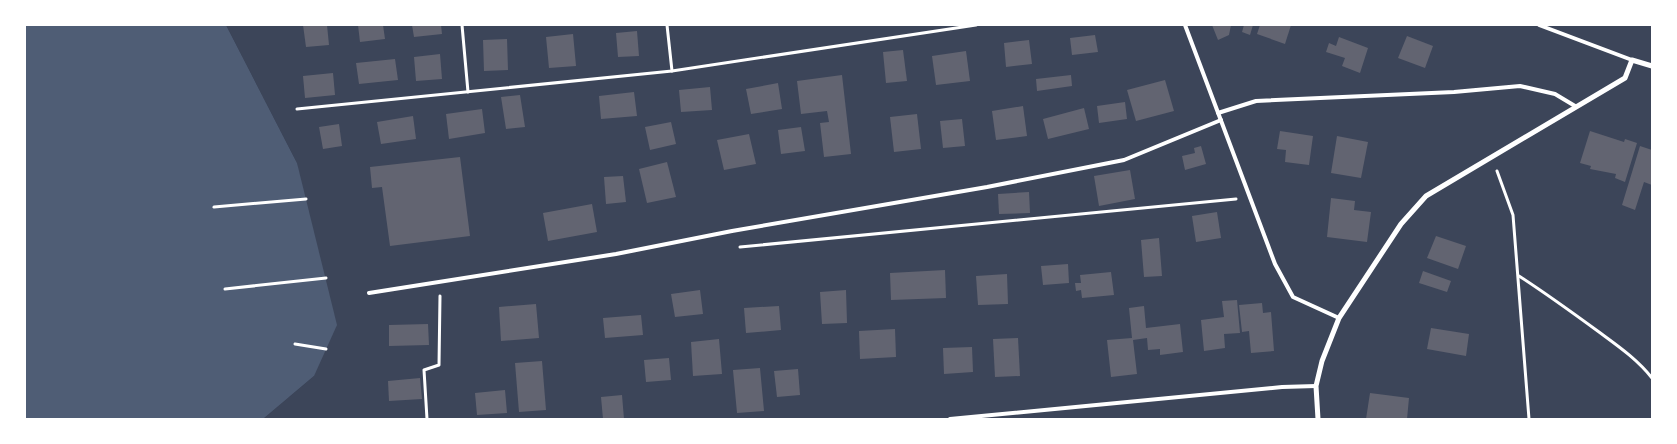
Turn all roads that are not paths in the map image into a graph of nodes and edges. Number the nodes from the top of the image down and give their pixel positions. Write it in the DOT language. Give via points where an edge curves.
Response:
graph roads {
  1 [pos="1185,25"];
  2 [pos="1539,25"];
  3 [pos="1632,60"];
  4 [pos="1652,66"];
  5 [pos="1575,106"];
  6 [pos="1218,113"];
  7 [pos="1221,120"];
  8 [pos="369,293"];
  9 [pos="1339,318"];
  10 [pos="1316,386"];
  11 [pos="950,419"];
  12 [pos="1318,419"];
  1 -- 6 [label="lane"];
  2 -- 3 [label="lane"];
  3 -- 4 [label="street"];
  3 -- 5 [label="street" via="1625,78"];
  5 -- 6 [label="lane" via="1555,94 1520,86 1256,101"];
  5 -- 9 [label="street" via="1426,196 1401,224"];
  6 -- 7 [label="lane"];
  7 -- 8 [label="lane" via="1124,160 616,254"];
  7 -- 9 [label="lane" via="1275,264 1293,296"];
  9 -- 10 [label="street"];
  10 -- 11 [label="lane"];
  10 -- 12 [label="street"];
}
